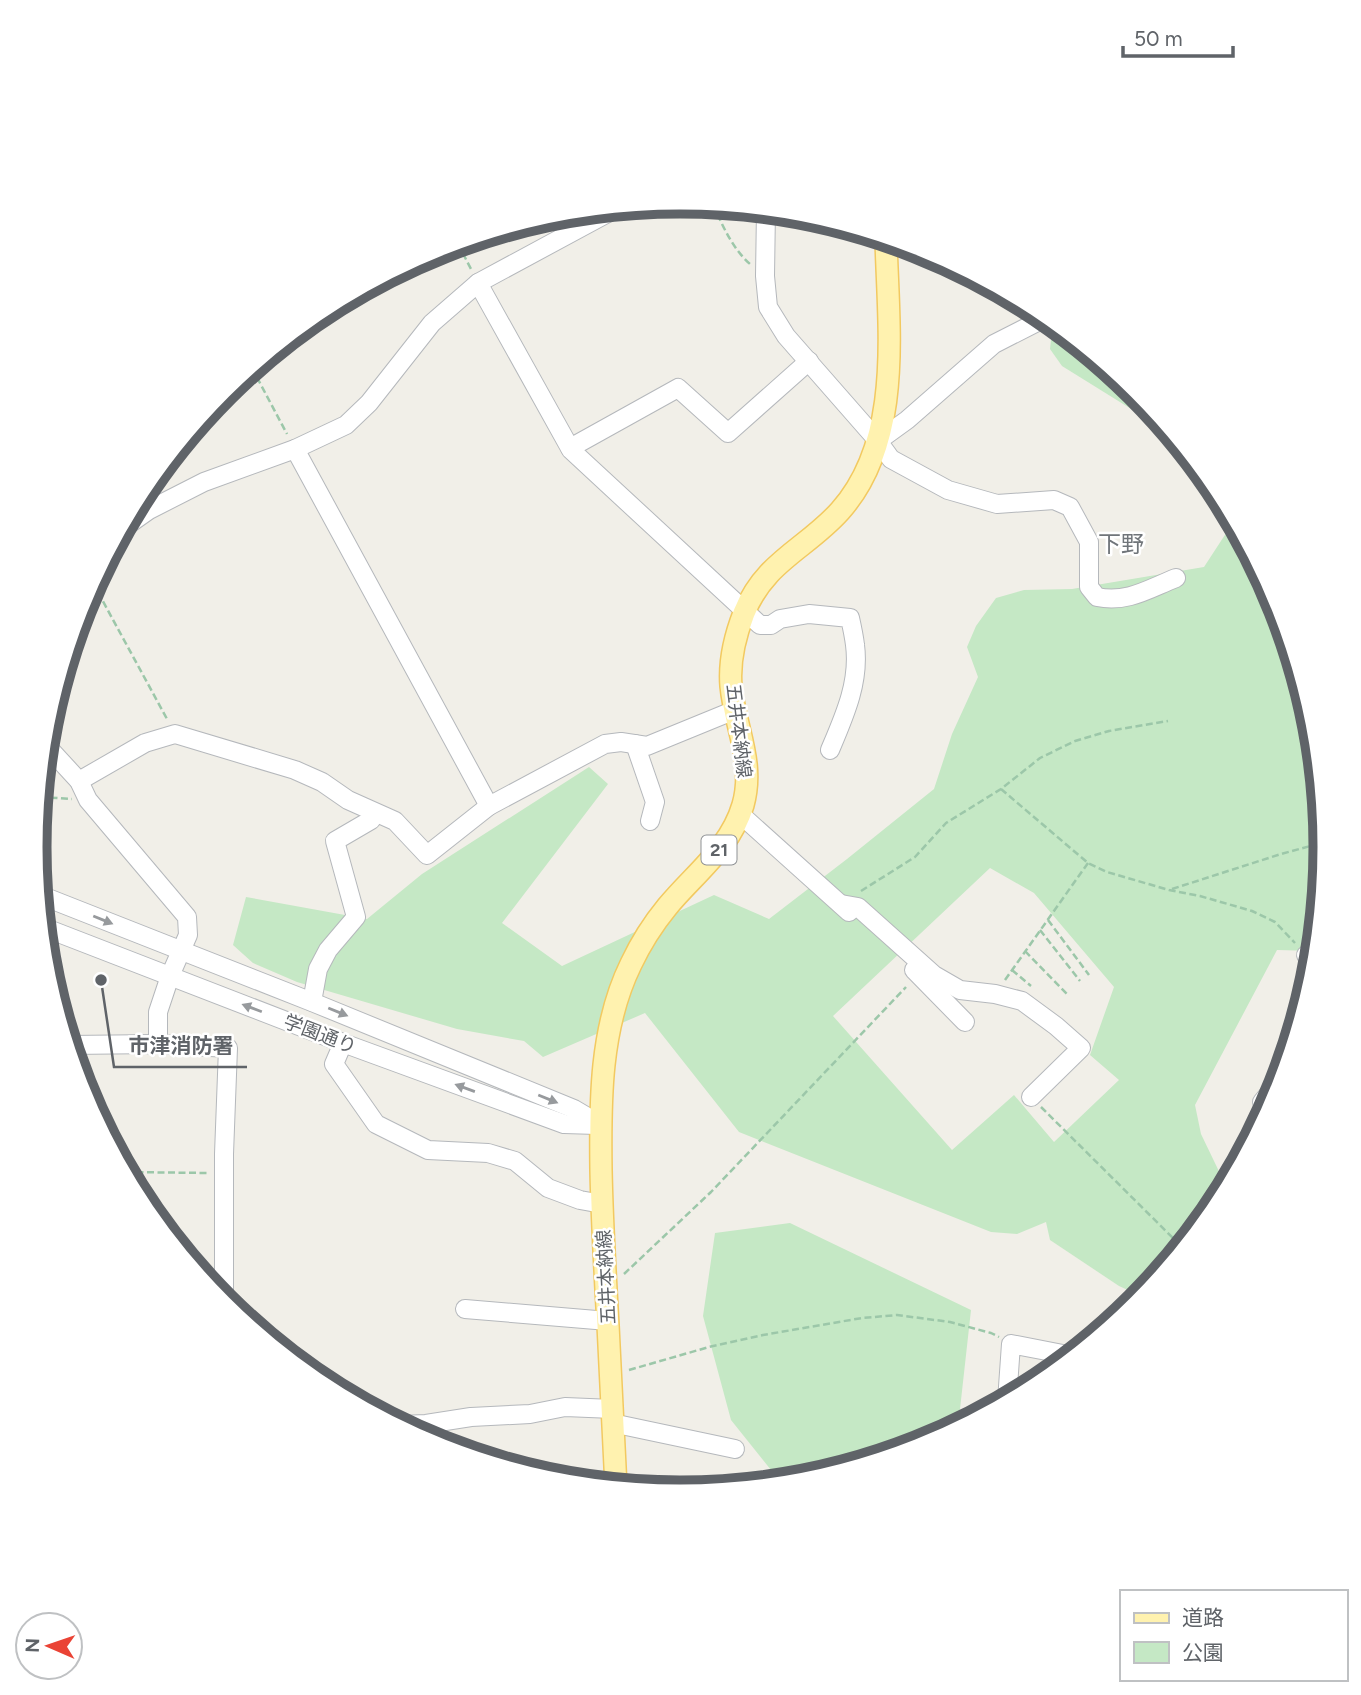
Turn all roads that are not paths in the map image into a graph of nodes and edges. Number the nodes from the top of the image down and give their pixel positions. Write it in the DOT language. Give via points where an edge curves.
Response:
graph roads {
  1 [pos="766,220"];
  2 [pos="593,221"];
  3 [pos="886,249"];
  4 [pos="478,282"];
  5 [pos="1035,323"];
  6 [pos="809,361"];
  7 [pos="878,441"];
  8 [pos="570,448"];
  9 [pos="295,449"];
  10 [pos="142,515"];
  11 [pos="1176,578"];
  12 [pos="745,611"];
  13 [pos="735,710"];
  14 [pos="635,744"];
  15 [pos="830,750"];
  16 [pos="55,754"];
  17 [pos="79,781"];
  18 [pos="489,806"];
  19 [pos="376,813"];
  20 [pos="740,814"];
  21 [pos="650,821"];
  22 [pos="50,899"];
  23 [pos="841,904"];
  24 [pos="69,907"];
  25 [pos="53,928"];
  26 [pos="53,931"];
  27 [pos="180,951"];
  28 [pos="170,976"];
  29 [pos="312,1002"];
  30 [pos="965,1022"];
  31 [pos="343,1043"];
  32 [pos="158,1044"];
  33 [pos="79,1045"];
  34 [pos="1031,1097"];
  35 [pos="601,1125"];
  36 [pos="602,1204"];
  37 [pos="224,1286"];
  38 [pos="466,1309"];
  39 [pos="608,1321"];
  40 [pos="1061,1354"];
  41 [pos="1008,1389"];
  42 [pos="612,1416"];
  43 [pos="420,1424"];
  44 [pos="735,1449"];
  45 [pos="615,1477"];
  1 -- 6 [label="street" via="768,307"];
  2 -- 4 [label="street"];
  3 -- 7 [label="main road, 五井本納線 / 21" via="889,374"];
  4 -- 8 [label="street"];
  4 -- 9 [label="street" via="432,323 346,425"];
  5 -- 7 [label="street" via="994,344"];
  6 -- 7 [label="street"];
  6 -- 8 [label="street" via="727,433 678,388"];
  7 -- 11 [label="street" via="891,459 948,490 997,504 1054,500 1070,507 1089,542 1089,587 1097,597 1110,600 1140,595"];
  7 -- 12 [label="main road, 五井本納線 / 21" via="855,491 839,512 768,573"];
  8 -- 12 [label="street"];
  9 -- 10 [label="street" via="204,482"];
  9 -- 18 [label="street"];
  12 -- 13 [label="main road, 五井本納線 / 21" via="733,657"];
  12 -- 15 [label="street" via="760,625 809,614 850,618 855,671 851,697"];
  13 -- 14 [label="street" via="648,746"];
  13 -- 20 [label="main road, 五井本納線 / 21" via="747,767"];
  14 -- 18 [label="street" via="605,744"];
  14 -- 21 [label="street" via="654,802"];
  16 -- 17 [label="street"];
  17 -- 19 [label="street" via="145,743 175,734 295,770"];
  17 -- 27 [label="street" via="88,800 187,917 188,935"];
  18 -- 19 [label="street" via="427,855 395,821"];
  19 -- 29 [label="street" via="335,841 356,918 318,969"];
  20 -- 23 [label="street"];
  20 -- 35 [label="main road, 五井本納線 / 21" via="727,840 666,908 630,965 609,1032"];
  22 -- 24 [label="street"];
  23 -- 30 [label="street"];
  23 -- 34 [label="street" via="858,907 934,975 960,990 1022,1001 1081,1048"];
  24 -- 25 [label="street"];
  24 -- 27 [label="street, one-way"];
  26 -- 28 [label="street, 学園通り"];
  27 -- 28 [label="street"];
  27 -- 29 [label="street"];
  31 -- 28 [label="street, 学園通り, one-way"];
  28 -- 32 [label="street" via="158,1012"];
  29 -- 35 [label="street, one-way" via="574,1109"];
  35 -- 31 [label="street, 学園通り, one-way" via="564,1124"];
  31 -- 36 [label="street" via="334,1064 376,1124 428,1150 488,1153 516,1161 548,1188"];
  32 -- 33 [label="street"];
  32 -- 37 [label="street" via="228,1048"];
  35 -- 36 [label="main road, 五井本納線 / 21"];
  36 -- 39 [label="main road, 五井本納線 / 21"];
  38 -- 39 [label="street"];
  39 -- 42 [label="main road, 五井本納線 / 21"];
  40 -- 41 [label="street" via="1011,1344"];
  42 -- 43 [label="street" via="565,1407"];
  42 -- 44 [label="street"];
  42 -- 45 [label="main road, 五井本納線 / 21"];
}
